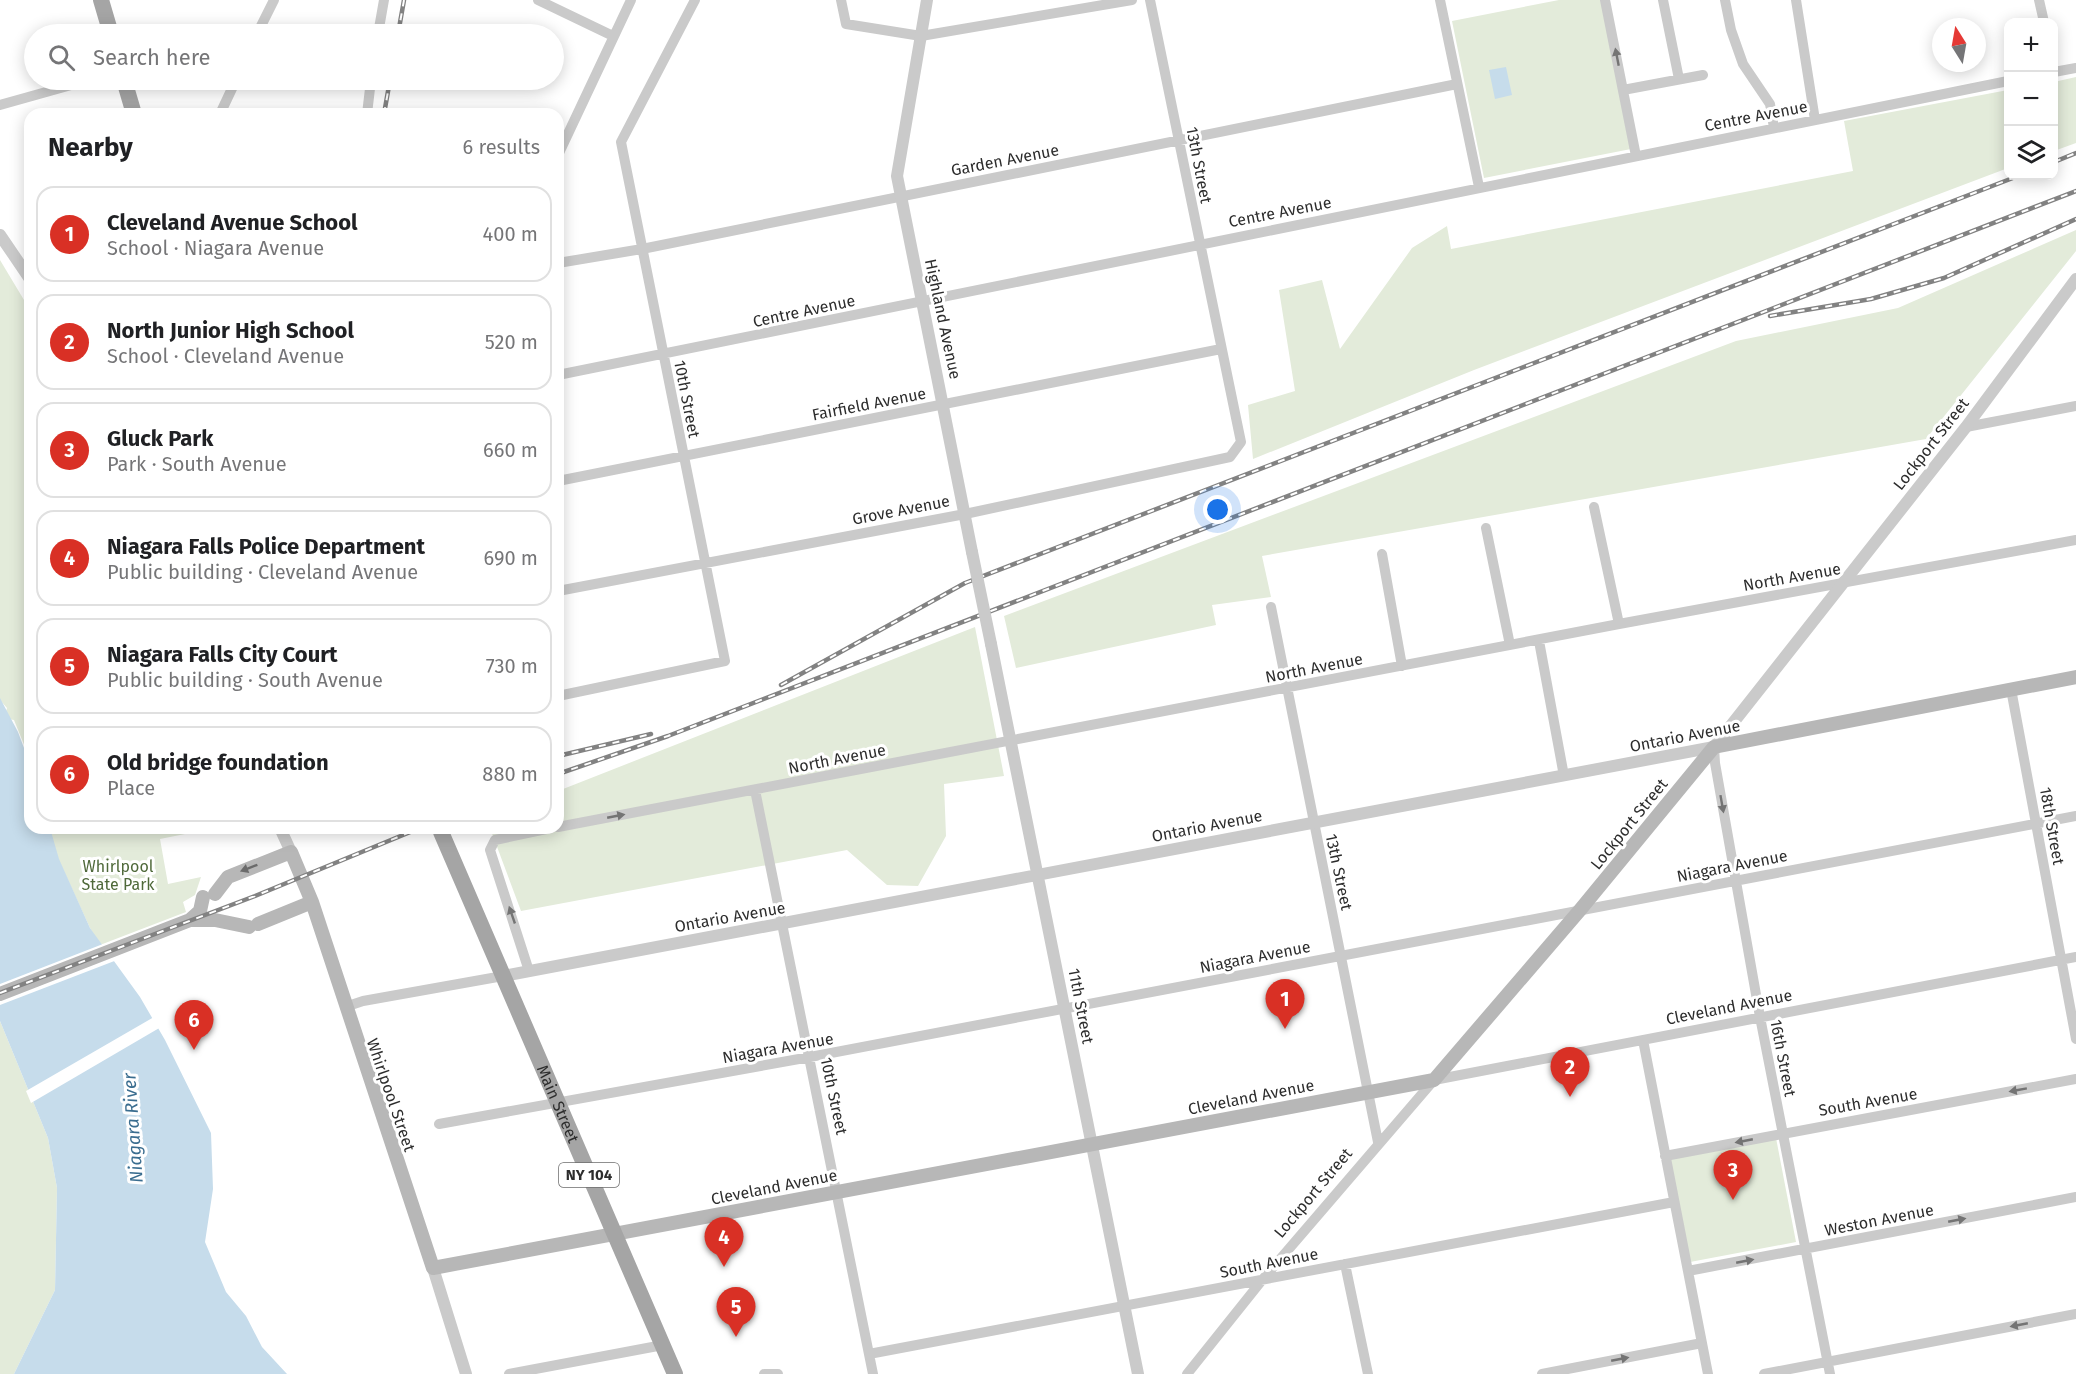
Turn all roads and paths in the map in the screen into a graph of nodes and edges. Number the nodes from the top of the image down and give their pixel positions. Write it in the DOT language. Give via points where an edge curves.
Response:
graph roads {
  1 [pos="101,0"];
  2 [pos="274,0"];
  3 [pos="384,0"];
  4 [pos="538,0"];
  5 [pos="631,0"];
  6 [pos="695,0"];
  7 [pos="841,0"];
  8 [pos="927,0"];
  9 [pos="1132,0"];
  10 [pos="1150,0"];
  11 [pos="1440,0"];
  12 [pos="1606,0"];
  13 [pos="1663,0"];
  14 [pos="1725,0"];
  15 [pos="1796,0"];
  16 [pos="2040,0"];
  17 [pos="2043,18"];
  18 [pos="108,24"];
  19 [pos="262,24"];
  20 [pos="380,24"];
  21 [pos="614,36"];
  22 [pos="921,36"];
  23 [pos="2076,68"];
  24 [pos="2058,71"];
  25 [pos="1703,75"];
  26 [pos="1679,79"];
  27 [pos="2004,82"];
  28 [pos="1457,84"];
  29 [pos="53,90"];
  30 [pos="127,90"];
  31 [pos="231,90"];
  32 [pos="370,90"];
  33 [pos="1623,90"];
  34 [pos="0,105"];
  35 [pos="132,108"];
  36 [pos="223,108"];
  37 [pos="368,108"];
  38 [pos="1815,120"];
  39 [pos="1774,128"];
  40 [pos="1179,141"];
  41 [pos="564,142"];
  42 [pos="1636,156"];
  43 [pos="1479,187"];
  44 [pos="900,196"];
  45 [pos="0,235"];
  46 [pos="1200,243"];
  47 [pos="642,249"];
  48 [pos="564,262"];
  49 [pos="24,269"];
  50 [pos="2076,279"];
  51 [pos="921,302"];
  52 [pos="1221,349"];
  53 [pos="663,355"];
  54 [pos="564,374"];
  55 [pos="945,404"];
  56 [pos="2076,406"];
  57 [pos="1966,427"];
  58 [pos="1241,442"];
  59 [pos="684,456"];
  60 [pos="564,481"];
  61 [pos="1594,507"];
  62 [pos="965,514"];
  63 [pos="1486,528"];
  64 [pos="2076,540"];
  65 [pos="1382,554"];
  66 [pos="705,563"];
  67 [pos="1840,584"];
  68 [pos="564,590"];
  69 [pos="1270,608"];
  70 [pos="1619,624"];
  71 [pos="1539,641"];
  72 [pos="991,644"];
  73 [pos="1510,645"];
  74 [pos="1402,666"];
  75 [pos="2076,677"];
  76 [pos="1287,689"];
  77 [pos="2012,689"];
  78 [pos="564,695"];
  79 [pos="1011,741"];
  80 [pos="1714,747"];
  81 [pos="1564,776"];
  82 [pos="755,790"];
  83 [pos="2076,816"];
  84 [pos="1313,822"];
  85 [pos="2036,824"];
  86 [pos="564,826"];
  87 [pos="283,834"];
  88 [pos="442,834"];
  89 [pos="523,834"];
  90 [pos="291,852"];
  91 [pos="1038,876"];
  92 [pos="1735,880"];
  93 [pos="312,902"];
  94 [pos="1580,910"];
  95 [pos="190,920"];
  96 [pos="783,925"];
  97 [pos="1341,956"];
  98 [pos="2076,957"];
  99 [pos="2060,960"];
  100 [pos="529,971"];
  101 [pos="503,976"];
  102 [pos="0,994"];
  103 [pos="345,1007"];
  104 [pos="1065,1009"];
  105 [pos="1760,1017"];
  106 [pos="2076,1039"];
  107 [pos="1643,1040"];
  108 [pos="810,1057"];
  109 [pos="2076,1079"];
  110 [pos="1434,1080"];
  111 [pos="1367,1092"];
  112 [pos="556,1103"];
  113 [pos="439,1124"];
  114 [pos="1782,1133"];
  115 [pos="1378,1142"];
  116 [pos="1092,1144"];
  117 [pos="1665,1156"];
  118 [pos="838,1192"];
  119 [pos="2076,1197"];
  120 [pos="1674,1202"];
  121 [pos="615,1234"];
  122 [pos="1805,1249"];
  123 [pos="1346,1264"];
  124 [pos="433,1268"];
  125 [pos="1688,1272"];
  126 [pos="1263,1279"];
  127 [pos="1125,1305"];
  128 [pos="2076,1314"];
  129 [pos="1702,1343"];
  130 [pos="663,1345"];
  131 [pos="869,1354"];
  132 [pos="1827,1362"];
  133 [pos="466,1374"];
  134 [pos="509,1374"];
  135 [pos="675,1374"];
  136 [pos="764,1374"];
  137 [pos="778,1374"];
  138 [pos="873,1374"];
  139 [pos="1138,1374"];
  140 [pos="1187,1374"];
  141 [pos="1368,1374"];
  142 [pos="1542,1374"];
  143 [pos="1708,1374"];
  144 [pos="1764,1374"];
  145 [pos="1830,1374"];
  1 -- 18 [label="main road"];
  2 -- 19 [label="street"];
  3 -- 20 [label="street"];
  4 -- 21 [label="street"];
  5 -- 21 [label="street"];
  6 -- 47 [label="street, 10th Street" via="621,142"];
  7 -- 22 [label="street" via="846,24"];
  8 -- 22 [label="street, Highland Avenue"];
  9 -- 22 [label="street"];
  10 -- 40 [label="street, 13th Street"];
  11 -- 28 [label="street"];
  33 -- 12 [label="street, one-way"];
  13 -- 26 [label="street"];
  14 -- 39 [label="street" via="1743,64 1770,104"];
  15 -- 38 [label="street"];
  16 -- 17 [label="street"];
  21 -- 41 [label="street"];
  22 -- 44 [label="street, Highland Avenue" via="897,176"];
  23 -- 24 [label="street"];
  25 -- 26 [label="street"];
  26 -- 33 [label="street"];
  27 -- 38 [label="street, Centre Avenue"];
  28 -- 40 [label="street, Garden Avenue"];
  28 -- 43 [label="street"];
  29 -- 34 [label="street"];
  30 -- 35 [label="main road"];
  31 -- 36 [label="street"];
  32 -- 37 [label="street"];
  33 -- 42 [label="street"];
  38 -- 39 [label="street, Centre Avenue"];
  39 -- 42 [label="street, Centre Avenue"];
  40 -- 44 [label="street, Garden Avenue"];
  40 -- 46 [label="street, 13th Street"];
  42 -- 43 [label="street, Centre Avenue"];
  43 -- 46 [label="street, Centre Avenue"];
  44 -- 47 [label="street, Garden Avenue"];
  44 -- 51 [label="street, Highland Avenue"];
  45 -- 49 [label="street"];
  46 -- 51 [label="street, Centre Avenue"];
  46 -- 52 [label="street, 13th Street"];
  47 -- 48 [label="street, Garden Avenue"];
  47 -- 53 [label="street, 10th Street"];
  50 -- 57 [label="street, Lockport Street"];
  51 -- 53 [label="street, Centre Avenue"];
  51 -- 55 [label="street, Highland Avenue"];
  52 -- 55 [label="street, Fairfield Avenue"];
  52 -- 58 [label="street, 13th Street"];
  53 -- 54 [label="street, Centre Avenue"];
  53 -- 59 [label="street, 10th Street"];
  55 -- 59 [label="street, Fairfield Avenue"];
  55 -- 62 [label="street, Highland Avenue"];
  56 -- 57 [label="street"];
  57 -- 67 [label="street, Lockport Street"];
  58 -- 62 [label="street, Grove Avenue" via="1230,457"];
  59 -- 60 [label="street, Fairfield Avenue"];
  59 -- 66 [label="street, 10th Street"];
  61 -- 70 [label="street"];
  62 -- 66 [label="street, Grove Avenue"];
  62 -- 72 [label="street, Highland Avenue, bridge"];
  63 -- 73 [label="street"];
  64 -- 67 [label="street, North Avenue"];
  65 -- 74 [label="street"];
  66 -- 68 [label="street, Grove Avenue"];
  66 -- 78 [label="street, 10th Street" via="724,661"];
  67 -- 70 [label="street, North Avenue"];
  67 -- 80 [label="street, Lockport Street"];
  69 -- 76 [label="street, 13th Street"];
  70 -- 71 [label="street, North Avenue"];
  71 -- 73 [label="street, North Avenue"];
  71 -- 81 [label="street"];
  72 -- 79 [label="street, 11th Street"];
  73 -- 74 [label="street, North Avenue"];
  74 -- 76 [label="street, North Avenue"];
  75 -- 77 [label="main road, Ontario Avenue"];
  76 -- 79 [label="street, North Avenue"];
  76 -- 84 [label="street, 13th Street"];
  77 -- 80 [label="main road, Ontario Avenue"];
  77 -- 85 [label="street, 18th Street"];
  79 -- 82 [label="street, North Avenue"];
  79 -- 91 [label="street, 11th Street"];
  80 -- 81 [label="street, Ontario Avenue"];
  80 -- 92 [label="street, 16th Street, one-way"];
  80 -- 94 [label="main road, Lockport Street"];
  81 -- 84 [label="street, Ontario Avenue"];
  86 -- 82 [label="street, North Avenue, one-way"];
  82 -- 96 [label="street, 10th Street"];
  83 -- 85 [label="street, Niagara Avenue"];
  84 -- 91 [label="street, Ontario Avenue"];
  84 -- 97 [label="street, 13th Street"];
  85 -- 92 [label="street, Niagara Avenue"];
  85 -- 99 [label="street, 18th Street"];
  87 -- 90 [label="street, Whirlpool Street"];
  88 -- 101 [label="main road, Main Street / NY 104"];
  100 -- 89 [label="street, one-way" via="490,850 495,840"];
  90 -- 93 [label="main road, Whirlpool Street"];
  90 -- 95 [label="main road, one-way" via="233,874 210,894"];
  91 -- 96 [label="street, Ontario Avenue"];
  91 -- 104 [label="street, 11th Street"];
  92 -- 94 [label="street, Niagara Avenue"];
  92 -- 105 [label="street, 16th Street"];
  93 -- 95 [label="main road" via="254,926"];
  93 -- 103 [label="main road, Whirlpool Street"];
  94 -- 97 [label="street, Niagara Avenue"];
  94 -- 110 [label="main road, Lockport Street"];
  95 -- 102 [label="main road"];
  96 -- 100 [label="street, Ontario Avenue"];
  96 -- 108 [label="street, 10th Street"];
  97 -- 104 [label="street, Niagara Avenue"];
  97 -- 111 [label="street, 13th Street"];
  98 -- 99 [label="street, Cleveland Avenue"];
  99 -- 105 [label="street, Cleveland Avenue"];
  99 -- 106 [label="street, 18th Street"];
  100 -- 101 [label="street, Ontario Avenue"];
  101 -- 103 [label="street, Ontario Avenue"];
  101 -- 112 [label="main road, Main Street / NY 104"];
  103 -- 124 [label="main road, Whirlpool Street"];
  104 -- 108 [label="street, Niagara Avenue"];
  104 -- 116 [label="street, 11th Street"];
  105 -- 107 [label="street, Cleveland Avenue"];
  105 -- 114 [label="street, 16th Street"];
  107 -- 110 [label="street, Cleveland Avenue"];
  107 -- 117 [label="street"];
  108 -- 112 [label="street, Niagara Avenue"];
  108 -- 118 [label="street, 10th Street"];
  109 -- 114 [label="street, South Avenue, one-way"];
  110 -- 111 [label="main road, Cleveland Avenue"];
  110 -- 115 [label="street, Lockport Street"];
  111 -- 115 [label="street, 13th Street"];
  111 -- 116 [label="main road, Cleveland Avenue"];
  112 -- 113 [label="street, Niagara Avenue"];
  112 -- 121 [label="main road, Main Street / NY 104"];
  114 -- 117 [label="street, South Avenue, one-way"];
  114 -- 122 [label="street, 16th Street"];
  115 -- 126 [label="street, Lockport Street"];
  116 -- 118 [label="main road, Cleveland Avenue"];
  116 -- 127 [label="street, 11th Street"];
  117 -- 120 [label="street"];
  118 -- 121 [label="main road, Cleveland Avenue"];
  118 -- 131 [label="street, 10th Street"];
  122 -- 119 [label="street, Weston Avenue, one-way"];
  120 -- 123 [label="street, South Avenue"];
  120 -- 125 [label="street"];
  121 -- 124 [label="main road, Cleveland Avenue"];
  121 -- 130 [label="main road, Main Street / NY 104"];
  125 -- 122 [label="street, Weston Avenue, one-way"];
  122 -- 132 [label="street, 16th Street"];
  123 -- 126 [label="street, South Avenue"];
  123 -- 141 [label="street"];
  124 -- 133 [label="street, Whirlpool Street"];
  125 -- 129 [label="street"];
  126 -- 127 [label="street, South Avenue"];
  126 -- 140 [label="street, Lockport Street"];
  127 -- 131 [label="street, South Avenue"];
  127 -- 139 [label="street, 11th Street"];
  128 -- 132 [label="street, one-way"];
  142 -- 129 [label="street, one-way"];
  129 -- 143 [label="street"];
  130 -- 134 [label="street"];
  130 -- 135 [label="main road, Main Street / NY 104"];
  131 -- 138 [label="street, 10th Street"];
  132 -- 144 [label="street"];
  132 -- 145 [label="street, 16th Street"];
  136 -- 137 [label="street"];
}
